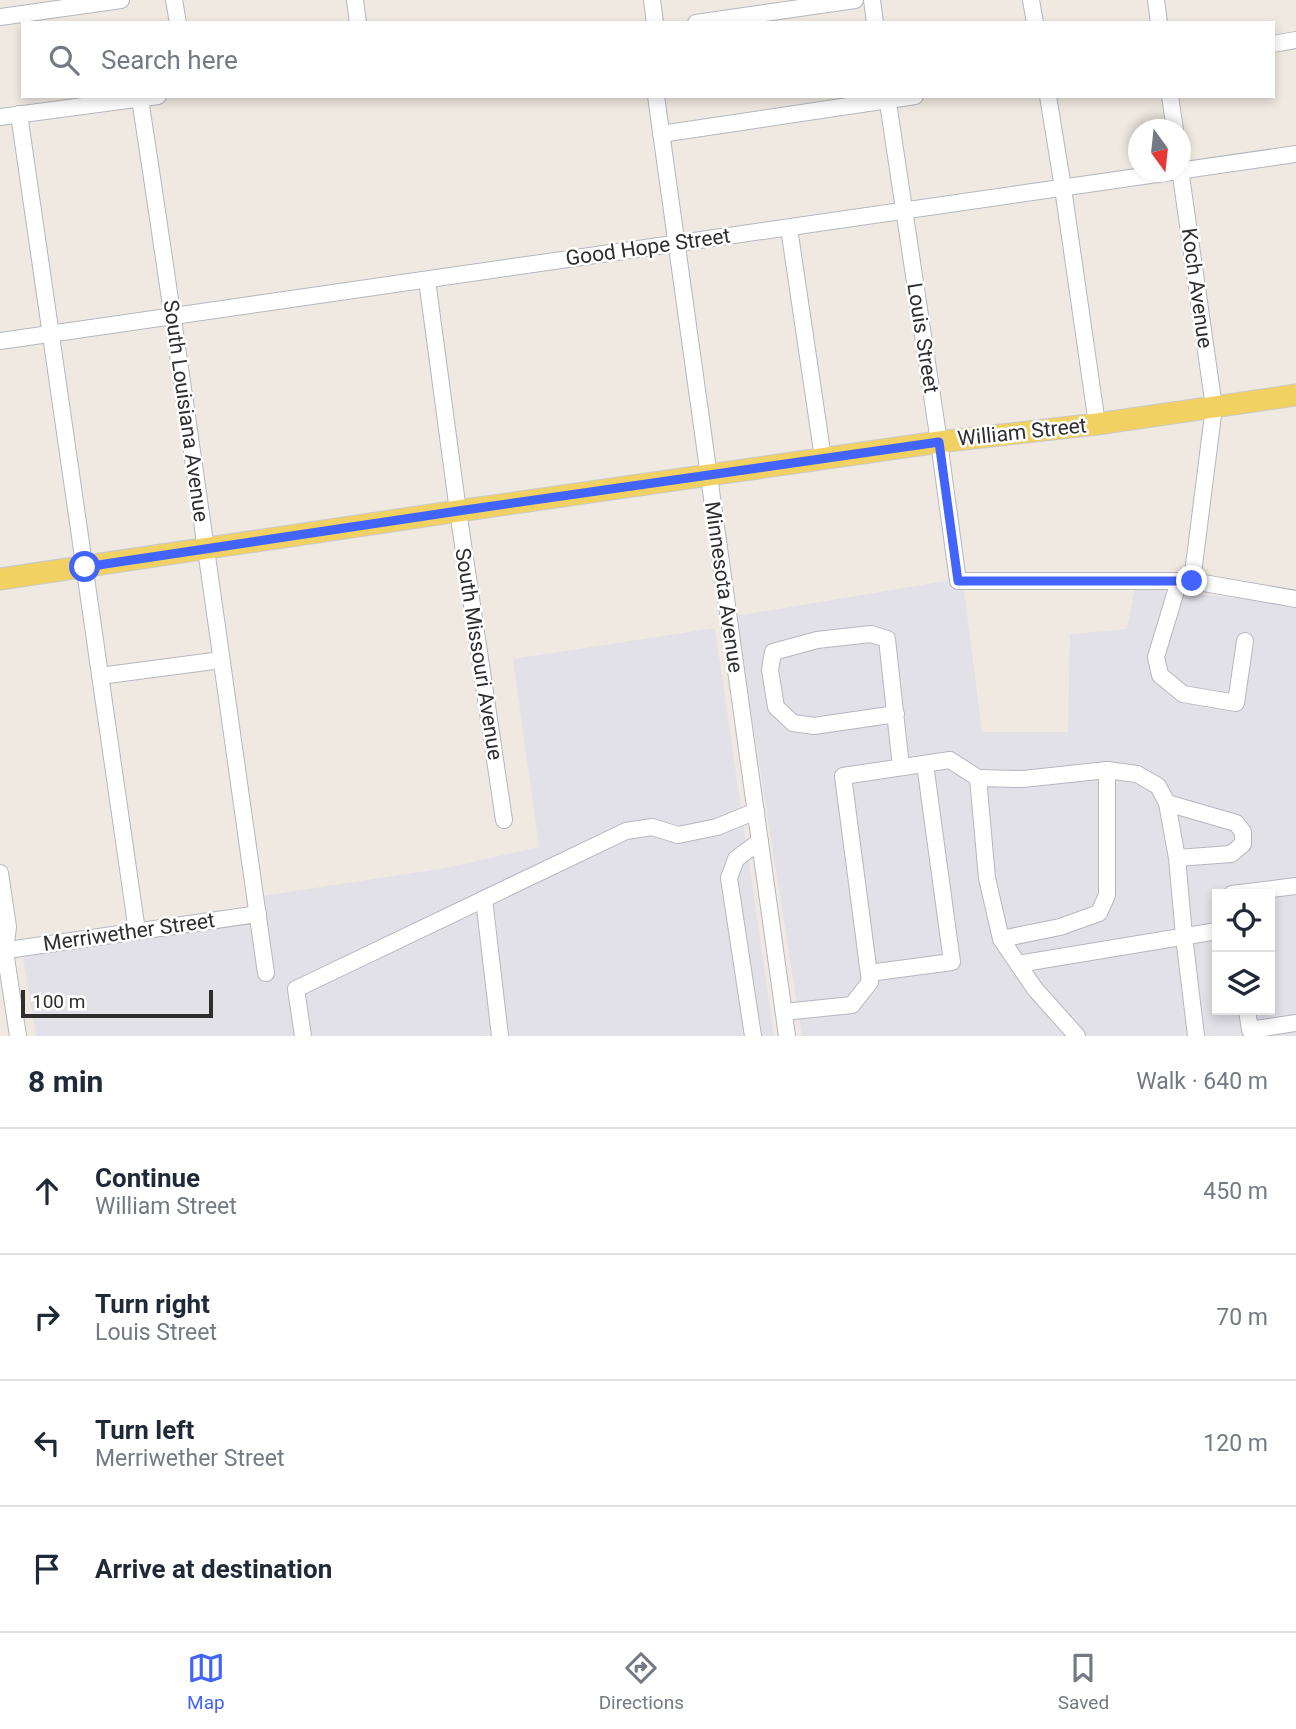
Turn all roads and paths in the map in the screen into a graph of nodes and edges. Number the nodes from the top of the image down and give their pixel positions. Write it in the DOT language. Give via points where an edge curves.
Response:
graph roads {
  1 [pos="121,0"];
  2 [pos="174,0"];
  3 [pos="355,0"];
  4 [pos="652,0"];
  5 [pos="855,0"];
  6 [pos="872,0"];
  7 [pos="1031,0"];
  8 [pos="1156,0"];
  9 [pos="0,17"];
  10 [pos="178,21"];
  11 [pos="358,21"];
  12 [pos="655,21"];
  13 [pos="710,21"];
  14 [pos="875,21"];
  15 [pos="1035,21"];
  16 [pos="1159,21"];
  17 [pos="1296,40"];
  18 [pos="1275,44"];
  19 [pos="146,98"];
  20 [pos="656,98"];
  21 [pos="887,98"];
  22 [pos="1048,98"];
  23 [pos="1170,98"];
  24 [pos="140,99"];
  25 [pos="19,114"];
  26 [pos="0,117"];
  27 [pos="1173,119"];
  28 [pos="661,134"];
  29 [pos="1296,154"];
  30 [pos="1191,169"];
  31 [pos="1128,178"];
  32 [pos="1183,182"];
  33 [pos="1063,188"];
  34 [pos="904,211"];
  35 [pos="789,228"];
  36 [pos="676,243"];
  37 [pos="427,279"];
  38 [pos="174,316"];
  39 [pos="50,333"];
  40 [pos="0,341"];
  41 [pos="1296,396"];
  42 [pos="1214,407"];
  43 [pos="1097,424"];
  44 [pos="939,442"];
  45 [pos="823,458"];
  46 [pos="708,475"];
  47 [pos="458,511"];
  48 [pos="205,548"];
  49 [pos="85,567"];
  50 [pos="0,579"];
  51 [pos="1185,581"];
  52 [pos="1296,599"];
  53 [pos="1245,641"];
  54 [pos="221,660"];
  55 [pos="100,676"];
  56 [pos="896,714"];
  57 [pos="925,764"];
  58 [pos="901,767"];
  59 [pos="1107,771"];
  60 [pos="978,778"];
  61 [pos="1167,803"];
  62 [pos="756,811"];
  63 [pos="504,820"];
  64 [pos="760,841"];
  65 [pos="1177,858"];
  66 [pos="0,873"];
  67 [pos="1296,887"];
  68 [pos="1275,889"];
  69 [pos="484,899"];
  70 [pos="258,914"];
  71 [pos="137,931"];
  72 [pos="1212,931"];
  73 [pos="1184,936"];
  74 [pos="1001,939"];
  75 [pos="2,947"];
  76 [pos="1018,964"];
  77 [pos="266,973"];
  78 [pos="869,973"];
  79 [pos="784,1012"];
  80 [pos="1248,1015"];
  81 [pos="1296,1023"];
  82 [pos="18,1036"];
  83 [pos="303,1036"];
  84 [pos="500,1036"];
  85 [pos="753,1036"];
  86 [pos="788,1036"];
  87 [pos="1077,1036"];
  88 [pos="1195,1036"];
  1 -- 9 [label="street"];
  2 -- 10 [label="street"];
  3 -- 11 [label="street"];
  4 -- 12 [label="street"];
  5 -- 13 [label="street"];
  6 -- 14 [label="street"];
  7 -- 15 [label="street"];
  8 -- 16 [label="street"];
  17 -- 18 [label="street"];
  19 -- 24 [label="street"];
  20 -- 28 [label="street, Minnesota Avenue"];
  21 -- 28 [label="street"];
  21 -- 34 [label="street, Louis Street"];
  22 -- 33 [label="street"];
  23 -- 27 [label="street"];
  24 -- 25 [label="street"];
  24 -- 38 [label="street, South Louisiana Avenue"];
  25 -- 26 [label="street"];
  25 -- 39 [label="street"];
  28 -- 36 [label="street, Minnesota Avenue"];
  29 -- 30 [label="street, Good Hope Street"];
  31 -- 33 [label="street, Good Hope Street"];
  32 -- 42 [label="street, Koch Avenue"];
  33 -- 34 [label="street, Good Hope Street"];
  33 -- 43 [label="street"];
  34 -- 35 [label="street, Good Hope Street"];
  34 -- 44 [label="street, Louis Street"];
  35 -- 36 [label="street, Good Hope Street"];
  35 -- 45 [label="street"];
  36 -- 37 [label="street, Good Hope Street"];
  36 -- 46 [label="street, Minnesota Avenue"];
  37 -- 38 [label="street, Good Hope Street"];
  37 -- 47 [label="street, South Missouri Avenue"];
  38 -- 39 [label="street, Good Hope Street"];
  38 -- 48 [label="street, South Louisiana Avenue"];
  39 -- 40 [label="street, Good Hope Street"];
  39 -- 49 [label="street"];
  41 -- 42 [label="main road, William Street"];
  42 -- 43 [label="main road, William Street"];
  42 -- 51 [label="street, Koch Avenue"];
  43 -- 44 [label="main road, William Street"];
  44 -- 45 [label="main road, William Street"];
  44 -- 51 [label="street, Louis Street" via="958,581"];
  45 -- 46 [label="main road, William Street"];
  46 -- 47 [label="main road, William Street"];
  46 -- 62 [label="street, Minnesota Avenue"];
  47 -- 48 [label="main road, William Street"];
  47 -- 63 [label="street, South Missouri Avenue"];
  48 -- 49 [label="main road, William Street"];
  48 -- 54 [label="street, South Louisiana Avenue"];
  49 -- 50 [label="main road, William Street"];
  49 -- 55 [label="street"];
  51 -- 52 [label="street"];
  51 -- 53 [label="street, Koch Avenue" via="1156,657 1160,675 1183,694 1236,703"];
  54 -- 55 [label="street"];
  54 -- 70 [label="street, South Louisiana Avenue"];
  55 -- 71 [label="street"];
  56 -- 56 [label="street" via="887,639 871,634 817,640 773,652 770,670 776,707 793,723 814,726"];
  56 -- 58 [label="street"];
  57 -- 58 [label="street"];
  57 -- 60 [label="street" via="950,760"];
  57 -- 78 [label="street" via="952,962"];
  58 -- 78 [label="street" via="843,776"];
  59 -- 60 [label="street"];
  59 -- 61 [label="street" via="1137,774 1158,786"];
  59 -- 74 [label="street" via="1107,895 1099,913 1060,928"];
  60 -- 74 [label="street" via="987,878"];
  61 -- 65 [label="street"];
  61 -- 65 [label="street" via="1236,823 1243,832 1243,844 1231,854"];
  62 -- 64 [label="street, Minnesota Avenue"];
  62 -- 69 [label="street" via="717,827 678,835 652,827 626,831"];
  64 -- 79 [label="street, Minnesota Avenue"];
  64 -- 85 [label="street" via="736,859 729,878"];
  65 -- 73 [label="street"];
  66 -- 75 [label="street" via="8,927"];
  67 -- 68 [label="street"];
  69 -- 83 [label="street" via="296,989"];
  69 -- 84 [label="street"];
  70 -- 71 [label="street, Merriwether Street"];
  70 -- 77 [label="street, South Louisiana Avenue"];
  71 -- 75 [label="street, Merriwether Street"];
  72 -- 73 [label="street"];
  73 -- 76 [label="street"];
  73 -- 88 [label="street"];
  74 -- 76 [label="street"];
  75 -- 82 [label="street"];
  76 -- 87 [label="street"];
  78 -- 79 [label="street" via="870,982 852,1005"];
  79 -- 86 [label="street, Minnesota Avenue"];
  80 -- 81 [label="street" via="1250,1030"];
}
